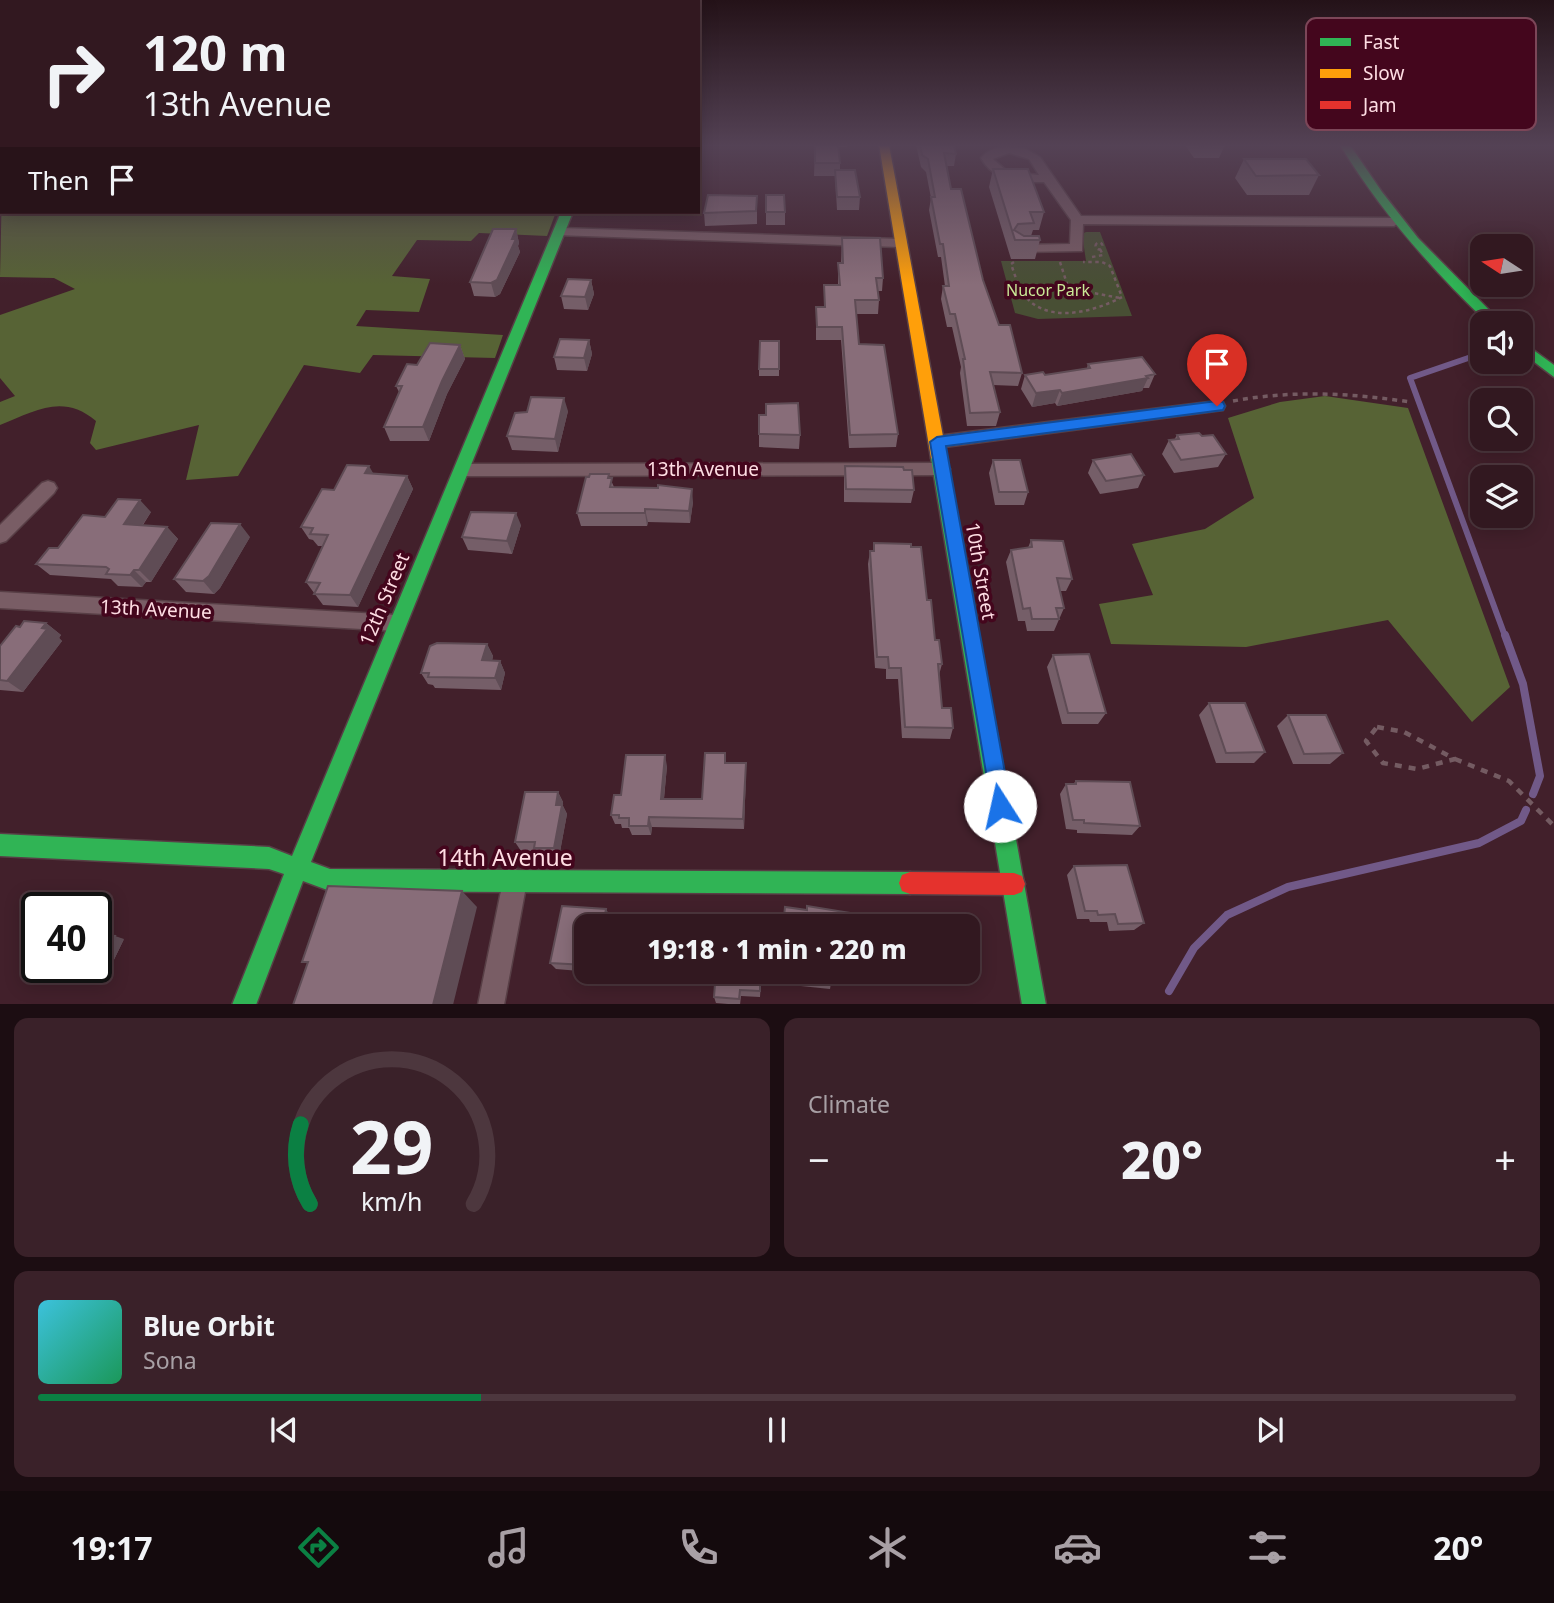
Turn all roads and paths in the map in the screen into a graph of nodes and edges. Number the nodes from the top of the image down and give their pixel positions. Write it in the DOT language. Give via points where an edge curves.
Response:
graph roads {
  1 [pos="891,192"];
  2 [pos="1059,192"];
  3 [pos="1372,192"];
  4 [pos="566,214"];
  5 [pos="1077,220"];
  6 [pos="1394,222"];
  7 [pos="561,232"];
  8 [pos="899,243"];
  9 [pos="1019,248"];
  10 [pos="1100,248"];
  11 [pos="1092,257"];
  12 [pos="1025,262"];
  13 [pos="1070,262"];
  14 [pos="1081,262"];
  15 [pos="1019,287"];
  16 [pos="1053,287"];
  17 [pos="1068,287"];
  18 [pos="1088,292"];
  19 [pos="1120,298"];
  20 [pos="1482,311"];
  21 [pos="1533,355"];
  22 [pos="1554,372"];
  23 [pos="1410,402"];
  24 [pos="1217,406"];
  25 [pos="937,442"];
  26 [pos="942,469"];
  27 [pos="463,470"];
  28 [pos="48,488"];
  29 [pos="0,536"];
  30 [pos="0,600"];
  31 [pos="396,623"];
  32 [pos="1455,759"];
  33 [pos="1554,826"];
  34 [pos="0,845"];
  35 [pos="296,869"];
  36 [pos="515,881"];
  37 [pos="1014,884"];
  38 [pos="244,1004"];
  39 [pos="491,1004"];
  40 [pos="1034,1004"];
  1 -- 8 [label="street, 10th Street"];
  2 -- 5 [label="street"];
  3 -- 6 [label="street"];
  4 -- 7 [label="street, 12th Street"];
  5 -- 6 [label="street"];
  5 -- 9 [label="street" via="1077,248"];
  6 -- 20 [label="street"];
  7 -- 8 [label="street"];
  7 -- 27 [label="street, 12th Street"];
  8 -- 25 [label="street, 10th Street"];
  10 -- 11 [label="path" via="1103,254"];
  12 -- 15 [label="path" via="1012,264"];
  13 -- 17 [label="path" via="1060,262"];
  14 -- 19 [label="path" via="1110,266"];
  15 -- 16 [label="path"];
  15 -- 19 [label="path" via="1026,301 1045,310 1094,311"];
  18 -- 19 [label="path"];
  21 -- 22 [label="street"];
  23 -- 24 [label="path" via="1306,391"];
  24 -- 25 [label="street"];
  25 -- 26 [label="street, 10th Street"];
  26 -- 27 [label="street, 13th Avenue"];
  26 -- 37 [label="street, 10th Street"];
  27 -- 31 [label="street, 12th Street"];
  28 -- 29 [label="street"];
  30 -- 31 [label="street, 13th Avenue"];
  31 -- 35 [label="street, 12th Street"];
  32 -- 32 [label="path" via="1417,769 1383,763 1366,741 1377,727 1405,732"];
  32 -- 33 [label="path" via="1509,781"];
  34 -- 35 [label="street, 14th Avenue" via="269,858"];
  35 -- 36 [label="street, 14th Avenue" via="330,880"];
  35 -- 38 [label="street, 12th Street"];
  36 -- 37 [label="street, 14th Avenue"];
  36 -- 39 [label="street"];
  37 -- 40 [label="street, 10th Street"];
}
